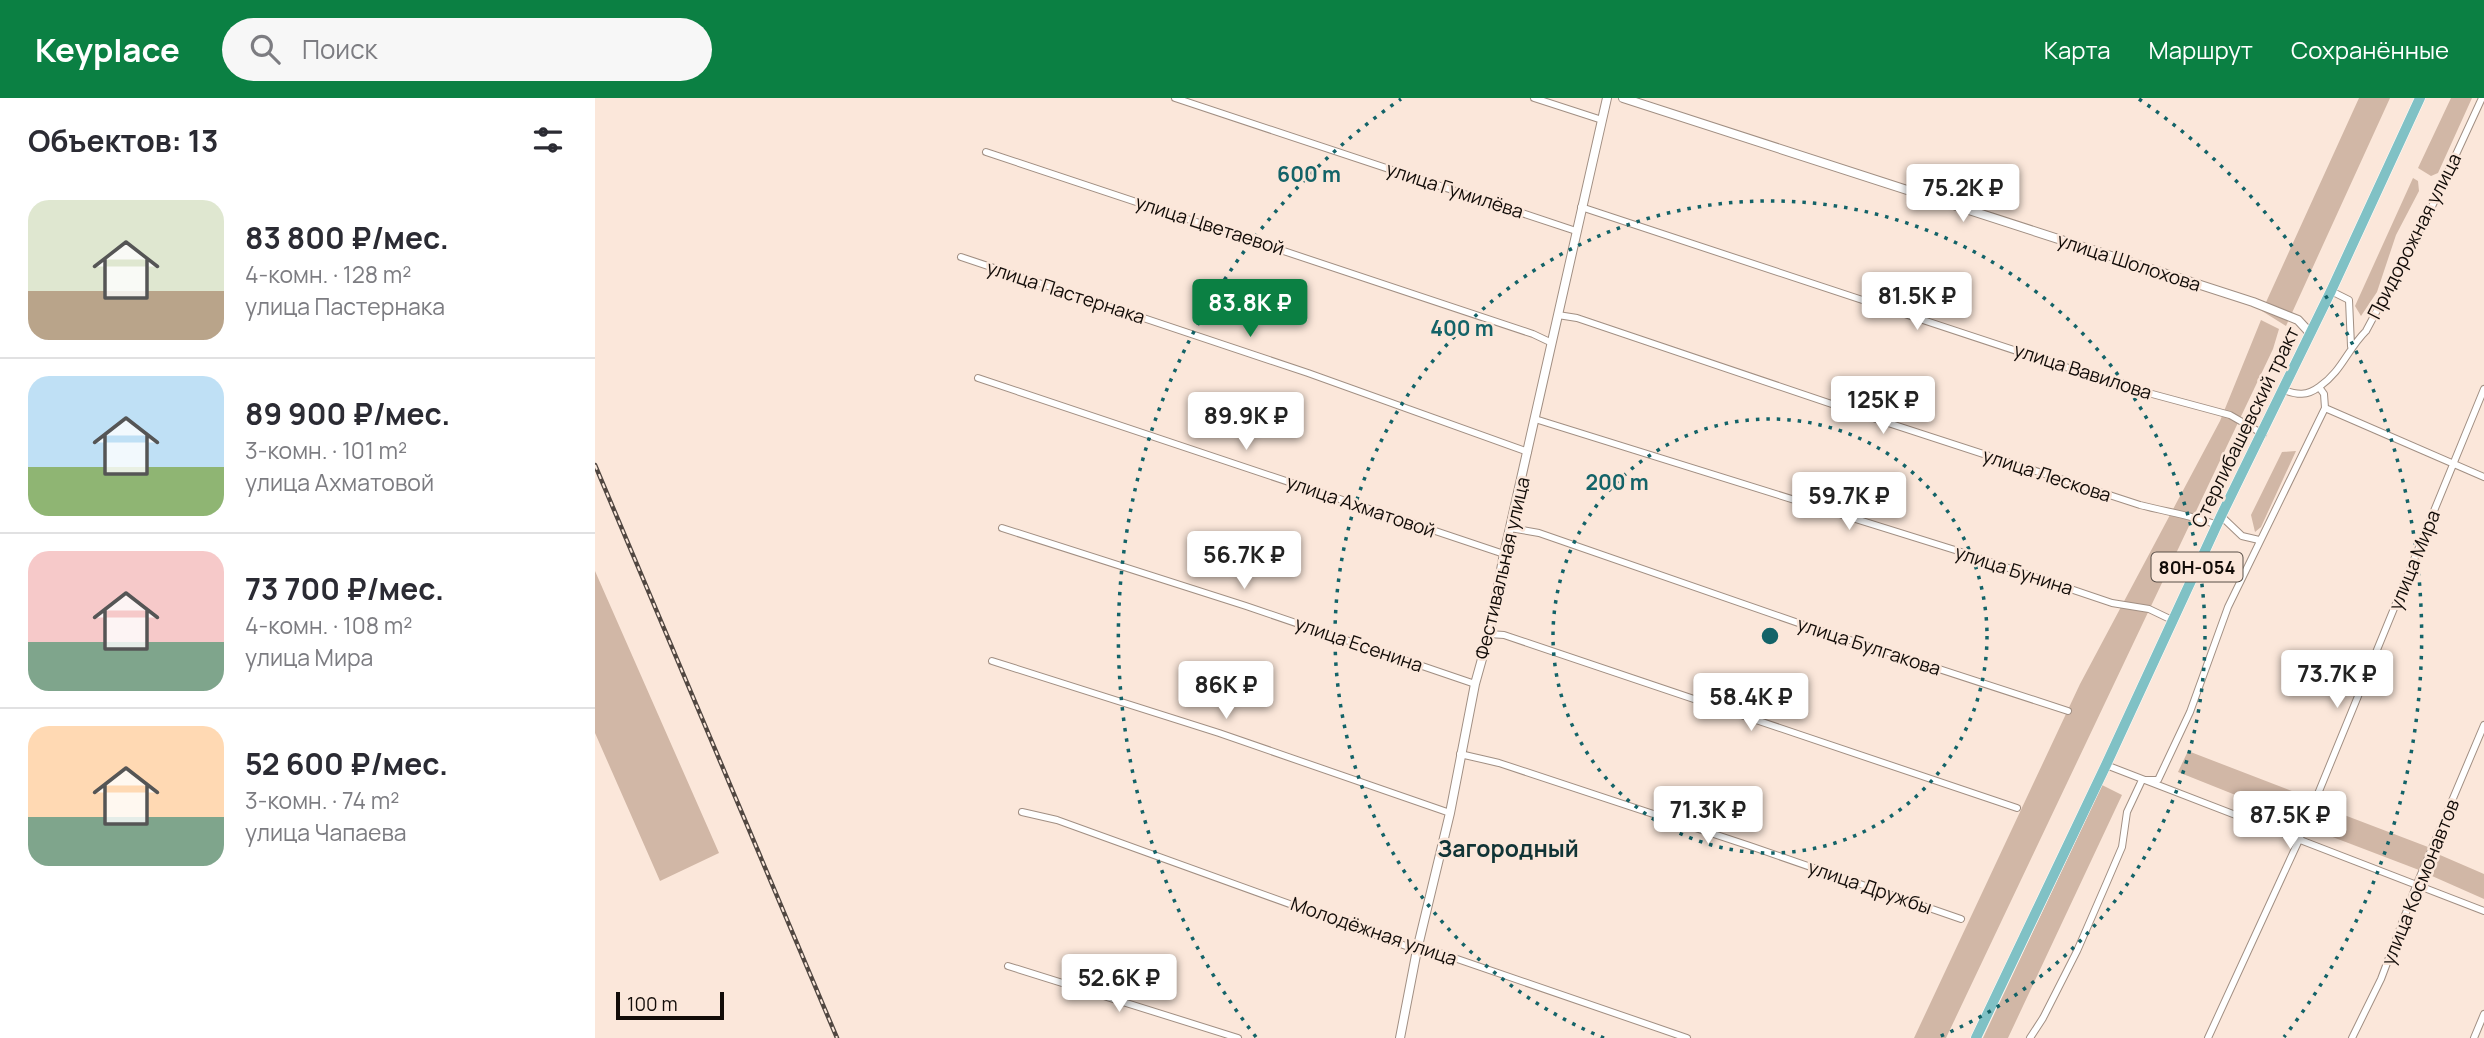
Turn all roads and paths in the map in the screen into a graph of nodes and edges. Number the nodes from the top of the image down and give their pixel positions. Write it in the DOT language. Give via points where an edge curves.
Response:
graph roads {
  1 [pos="1175,98"];
  2 [pos="1534,98"];
  3 [pos="1607,98"];
  4 [pos="1623,98"];
  5 [pos="2420,98"];
  6 [pos="2482,98"];
  7 [pos="1602,120"];
  8 [pos="986,152"];
  9 [pos="1581,207"];
  10 [pos="1576,231"];
  11 [pos="961,257"];
  12 [pos="2331,291"];
  13 [pos="1558,315"];
  14 [pos="2310,333"];
  15 [pos="1552,343"];
  16 [pos="2351,346"];
  17 [pos="978,378"];
  18 [pos="2319,387"];
  19 [pos="2484,389"];
  20 [pos="2284,390"];
  21 [pos="2325,408"];
  22 [pos="1535,419"];
  23 [pos="2263,435"];
  24 [pos="1528,453"];
  25 [pos="2453,465"];
  26 [pos="2484,477"];
  27 [pos="2219,521"];
  28 [pos="1002,528"];
  29 [pos="1510,528"];
  30 [pos="2259,540"];
  31 [pos="1504,554"];
  32 [pos="2172,620"];
  33 [pos="1489,635"];
  34 [pos="992,661"];
  35 [pos="1475,684"];
  36 [pos="2068,711"];
  37 [pos="2484,725"];
  38 [pos="1460,754"];
  39 [pos="2106,765"];
  40 [pos="2142,780"];
  41 [pos="2017,808"];
  42 [pos="1022,812"];
  43 [pos="1450,813"];
  44 [pos="2299,839"];
  45 [pos="2416,886"];
  46 [pos="2484,911"];
  47 [pos="1961,919"];
  48 [pos="1417,950"];
  49 [pos="1008,966"];
  50 [pos="2484,1014"];
  51 [pos="1238,1038"];
  52 [pos="1400,1038"];
  53 [pos="1687,1038"];
  54 [pos="1976,1038"];
  55 [pos="2031,1038"];
  56 [pos="2208,1038"];
  57 [pos="2352,1038"];
  58 [pos="2474,1038"];
  1 -- 10 [label="street, улица Гумилёва"];
  2 -- 7 [label="street"];
  3 -- 7 [label="street, Фестивальная улица"];
  4 -- 14 [label="street, улица Шолохова" via="2253,302 2298,320"];
  5 -- 12 [label="main road, Стерлибашевский тракт / 80Н-054"];
  6 -- 16 [label="street, Придорожная улица" via="2429,213 2366,331"];
  7 -- 9 [label="street, Фестивальная улица"];
  8 -- 15 [label="street, улица Цветаевой"];
  9 -- 10 [label="street, Фестивальная улица"];
  9 -- 23 [label="street, улица Вавилова" via="2141,391 2230,415"];
  10 -- 13 [label="street, Фестивальная улица"];
  11 -- 24 [label="street, улица Пастернака" via="1308,373"];
  12 -- 14 [label="main road, Стерлибашевский тракт / 80Н-054"];
  12 -- 16 [label="street" via="2349,300"];
  13 -- 15 [label="street, Фестивальная улица"];
  13 -- 27 [label="street, улица Лескова" via="2140,505"];
  14 -- 20 [label="main road, Стерлибашевский тракт / 80Н-054"];
  15 -- 22 [label="street, Фестивальная улица"];
  16 -- 18 [label="street, Придорожная улица" via="2336,373"];
  17 -- 31 [label="street, улица Ахматовой"];
  18 -- 20 [label="street" via="2298,395"];
  18 -- 21 [label="street"];
  19 -- 25 [label="street, улица Мира"];
  20 -- 23 [label="main road, Стерлибашевский тракт / 80Н-054"];
  21 -- 25 [label="street"];
  21 -- 30 [label="street"];
  22 -- 24 [label="street, Фестивальная улица"];
  22 -- 32 [label="street, улица Бунина" via="2112,603 2149,609"];
  23 -- 27 [label="main road, Стерлибашевский тракт / 80Н-054"];
  24 -- 29 [label="street, Фестивальная улица"];
  25 -- 26 [label="street"];
  25 -- 44 [label="street, улица Мира"];
  27 -- 30 [label="street" via="2242,536"];
  27 -- 32 [label="main road, Стерлибашевский тракт / 80Н-054"];
  28 -- 35 [label="street, улица Есенина"];
  29 -- 31 [label="street, Фестивальная улица"];
  29 -- 36 [label="street, улица Булгакова" via="1539,533"];
  30 -- 40 [label="street" via="2158,780"];
  31 -- 33 [label="street, Фестивальная улица"];
  32 -- 39 [label="main road, Стерлибашевский тракт / 80Н-054"];
  33 -- 35 [label="street, Фестивальная улица"];
  33 -- 41 [label="street" via="1504,635"];
  34 -- 43 [label="street"];
  35 -- 38 [label="street, Фестивальная улица"];
  37 -- 45 [label="street, улица Космонавтов"];
  38 -- 43 [label="street, Фестивальная улица"];
  38 -- 47 [label="street, улица Дружбы" via="1552,780"];
  39 -- 40 [label="street"];
  39 -- 54 [label="main road, Стерлибашевский тракт / 80Н-054"];
  40 -- 44 [label="street"];
  40 -- 55 [label="street" via="2107,882"];
  42 -- 48 [label="street, Молодёжная улица" via="1057,820"];
  43 -- 48 [label="street, Фестивальная улица"];
  44 -- 45 [label="street"];
  44 -- 56 [label="street, улица Мира"];
  45 -- 46 [label="street"];
  45 -- 57 [label="street, улица Космонавтов" via="2381,979"];
  48 -- 52 [label="street, Фестивальная улица"];
  48 -- 53 [label="street, Молодёжная улица" via="1434,951"];
  49 -- 51 [label="street"];
  50 -- 58 [label="street"];
}
